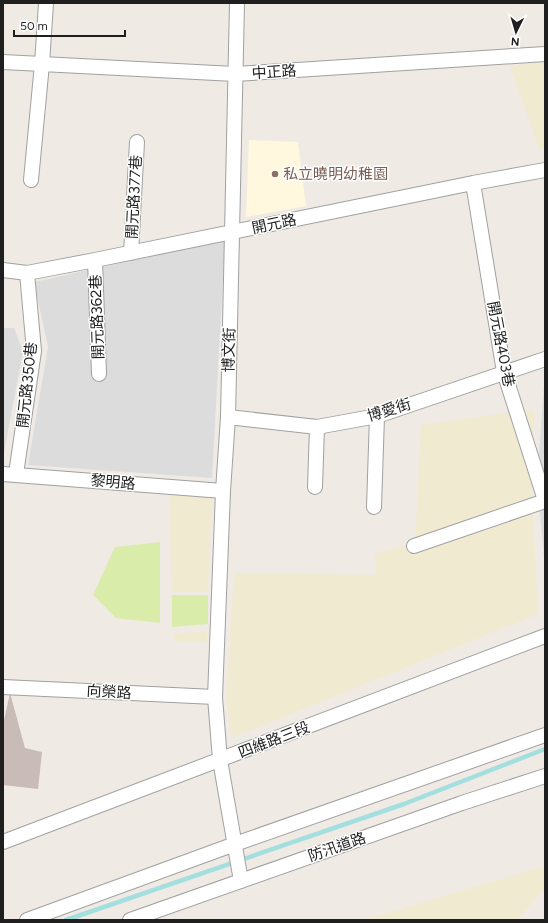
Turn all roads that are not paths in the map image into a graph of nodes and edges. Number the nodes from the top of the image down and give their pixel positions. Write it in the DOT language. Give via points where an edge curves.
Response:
graph roads {
  1 [pos="46,3"];
  2 [pos="237,3"];
  3 [pos="545,54"];
  4 [pos="3,62"];
  5 [pos="42,64"];
  6 [pos="235,74"];
  7 [pos="137,142"];
  8 [pos="545,170"];
  9 [pos="31,180"];
  10 [pos="473,183"];
  11 [pos="232,233"];
  12 [pos="131,253"];
  13 [pos="95,260"];
  14 [pos="3,270"];
  15 [pos="27,272"];
  16 [pos="545,359"];
  17 [pos="504,372"];
  18 [pos="100,374"];
  19 [pos="377,416"];
  20 [pos="228,417"];
  21 [pos="317,427"];
  22 [pos="10,474"];
  23 [pos="315,487"];
  24 [pos="223,491"];
  25 [pos="545,501"];
  26 [pos="374,507"];
  27 [pos="414,546"];
  28 [pos="545,636"];
  29 [pos="3,686"];
  30 [pos="215,697"];
  31 [pos="545,735"];
  32 [pos="220,760"];
  33 [pos="545,776"];
  34 [pos="3,842"];
  35 [pos="235,844"];
  36 [pos="242,881"];
  37 [pos="27,920"];
  38 [pos="130,920"];
  1 -- 5 [label="street"];
  2 -- 6 [label="street, 博文街"];
  3 -- 6 [label="street, 中正路"];
  4 -- 5 [label="street, 中正路"];
  5 -- 6 [label="street, 中正路"];
  5 -- 9 [label="street"];
  6 -- 11 [label="street, 博文街"];
  7 -- 12 [label="street, 開元路377巷"];
  8 -- 10 [label="street, 開元路"];
  10 -- 11 [label="street, 開元路"];
  10 -- 17 [label="street, 開元路403巷"];
  11 -- 12 [label="street, 開元路"];
  11 -- 20 [label="street, 博文街"];
  12 -- 13 [label="street, 開元路"];
  13 -- 15 [label="street, 開元路"];
  13 -- 18 [label="street, 開元路362巷"];
  14 -- 15 [label="street, 開元路"];
  15 -- 22 [label="street, 開元路350巷" via="34,351"];
  16 -- 17 [label="street, 博愛街"];
  17 -- 19 [label="street, 博愛街"];
  17 -- 25 [label="street, 開元路403巷"];
  19 -- 21 [label="street, 博愛街"];
  19 -- 26 [label="street"];
  20 -- 21 [label="street, 博愛街"];
  20 -- 24 [label="street, 博文街"];
  21 -- 23 [label="street"];
  22 -- 24 [label="street, 黎明路"];
  24 -- 30 [label="street, 博文街"];
  25 -- 27 [label="street"];
  28 -- 32 [label="street, 四維路三段"];
  29 -- 30 [label="street, 向榮路"];
  30 -- 32 [label="street, 博文街"];
  31 -- 35 [label="street"];
  32 -- 34 [label="street, 四維路三段"];
  32 -- 35 [label="street, 博文街"];
  33 -- 36 [label="street, 防汛道路"];
  35 -- 36 [label="street, 博文街"];
  35 -- 37 [label="street"];
  36 -- 38 [label="street, 防汛道路"];
}
